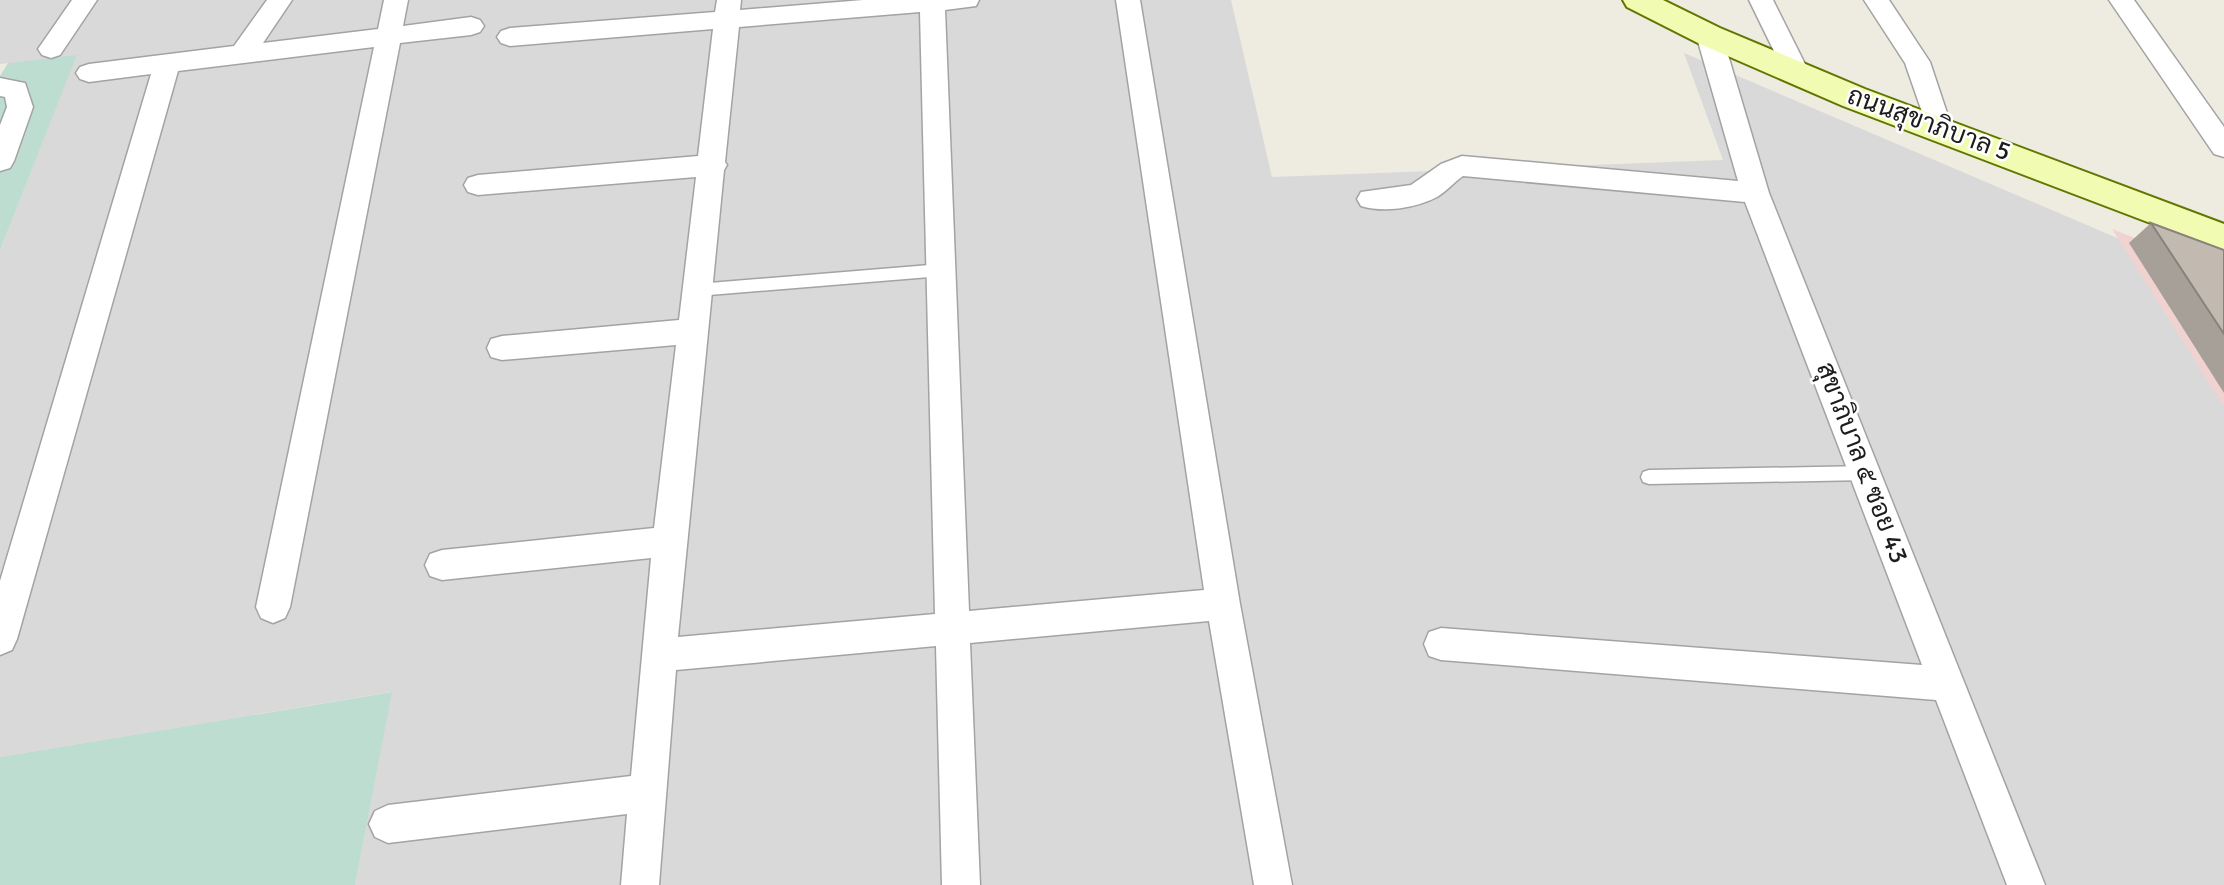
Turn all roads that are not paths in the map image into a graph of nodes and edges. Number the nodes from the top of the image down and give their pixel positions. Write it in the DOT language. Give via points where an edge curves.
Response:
graph roads {
  1 [pos="85,0"];
  2 [pos="280,0"];
  3 [pos="396,0"];
  4 [pos="967,0"];
  5 [pos="1128,0"];
  6 [pos="1638,0"];
  7 [pos="1761,0"];
  8 [pos="1876,0"];
  9 [pos="2121,0"];
  10 [pos="932,1"];
  11 [pos="728,10"];
  12 [pos="471,26"];
  13 [pos="390,35"];
  14 [pos="510,37"];
  15 [pos="1710,38"];
  16 [pos="51,49"];
  17 [pos="241,55"];
  18 [pos="167,64"];
  19 [pos="89,73"];
  20 [pos="1798,76"];
  21 [pos="0,87"];
  22 [pos="1939,128"];
  23 [pos="2224,147"];
  24 [pos="0,161"];
  25 [pos="713,164"];
  26 [pos="478,185"];
  27 [pos="1755,193"];
  28 [pos="1371,200"];
  29 [pos="2224,223"];
  30 [pos="2224,237"];
  31 [pos="943,270"];
  32 [pos="697,290"];
  33 [pos="692,331"];
  34 [pos="502,348"];
  35 [pos="1867,473"];
  36 [pos="1649,477"];
  37 [pos="669,541"];
  38 [pos="442,565"];
  39 [pos="1223,604"];
  40 [pos="273,607"];
  41 [pos="955,627"];
  42 [pos="0,639"];
  43 [pos="1441,644"];
  44 [pos="659,655"];
  45 [pos="1947,684"];
  46 [pos="647,793"];
  47 [pos="388,824"];
  48 [pos="640,885"];
  49 [pos="961,885"];
  50 [pos="1273,885"];
  51 [pos="2026,885"];
  1 -- 16 [label="street"];
  2 -- 17 [label="street"];
  3 -- 13 [label="street"];
  4 -- 10 [label="street"];
  5 -- 39 [label="street"];
  6 -- 15 [label="main road, ถนนสุขาภิบาล 5"];
  7 -- 20 [label="street"];
  8 -- 22 [label="street" via="1917,62"];
  9 -- 23 [label="street"];
  10 -- 11 [label="street"];
  10 -- 31 [label="street"];
  11 -- 14 [label="street"];
  11 -- 25 [label="street"];
  12 -- 13 [label="street"];
  13 -- 17 [label="street"];
  13 -- 40 [label="street"];
  15 -- 20 [label="main road, ถนนสุขาภิบาล 5"];
  15 -- 27 [label="street, สุขาภิบาล ๕ ซอย 43"];
  17 -- 18 [label="street"];
  18 -- 19 [label="street"];
  18 -- 42 [label="street"];
  20 -- 22 [label="main road, ถนนสุขาภิบาล 5"];
  21 -- 24 [label="street" via="16,90 20,107"];
  22 -- 30 [label="main road, ถนนสุขาภิบาล 5"];
  25 -- 26 [label="street"];
  25 -- 32 [label="street"];
  27 -- 28 [label="street" via="1462,166 1448,170 1429,189 1411,197"];
  27 -- 35 [label="street, สุขาภิบาล ๕ ซอย 43"];
  29 -- 30 [label="street"];
  31 -- 32 [label="lane"];
  31 -- 41 [label="street"];
  32 -- 33 [label="street"];
  33 -- 34 [label="street"];
  33 -- 37 [label="street"];
  35 -- 36 [label="lane"];
  35 -- 45 [label="street, สุขาภิบาล ๕ ซอย 43"];
  37 -- 38 [label="street"];
  37 -- 44 [label="street"];
  39 -- 41 [label="street"];
  39 -- 50 [label="street"];
  41 -- 44 [label="street"];
  41 -- 49 [label="street"];
  43 -- 45 [label="street"];
  44 -- 46 [label="street"];
  45 -- 51 [label="street, สุขาภิบาล ๕ ซอย 43"];
  46 -- 47 [label="street"];
  46 -- 48 [label="street"];
}
